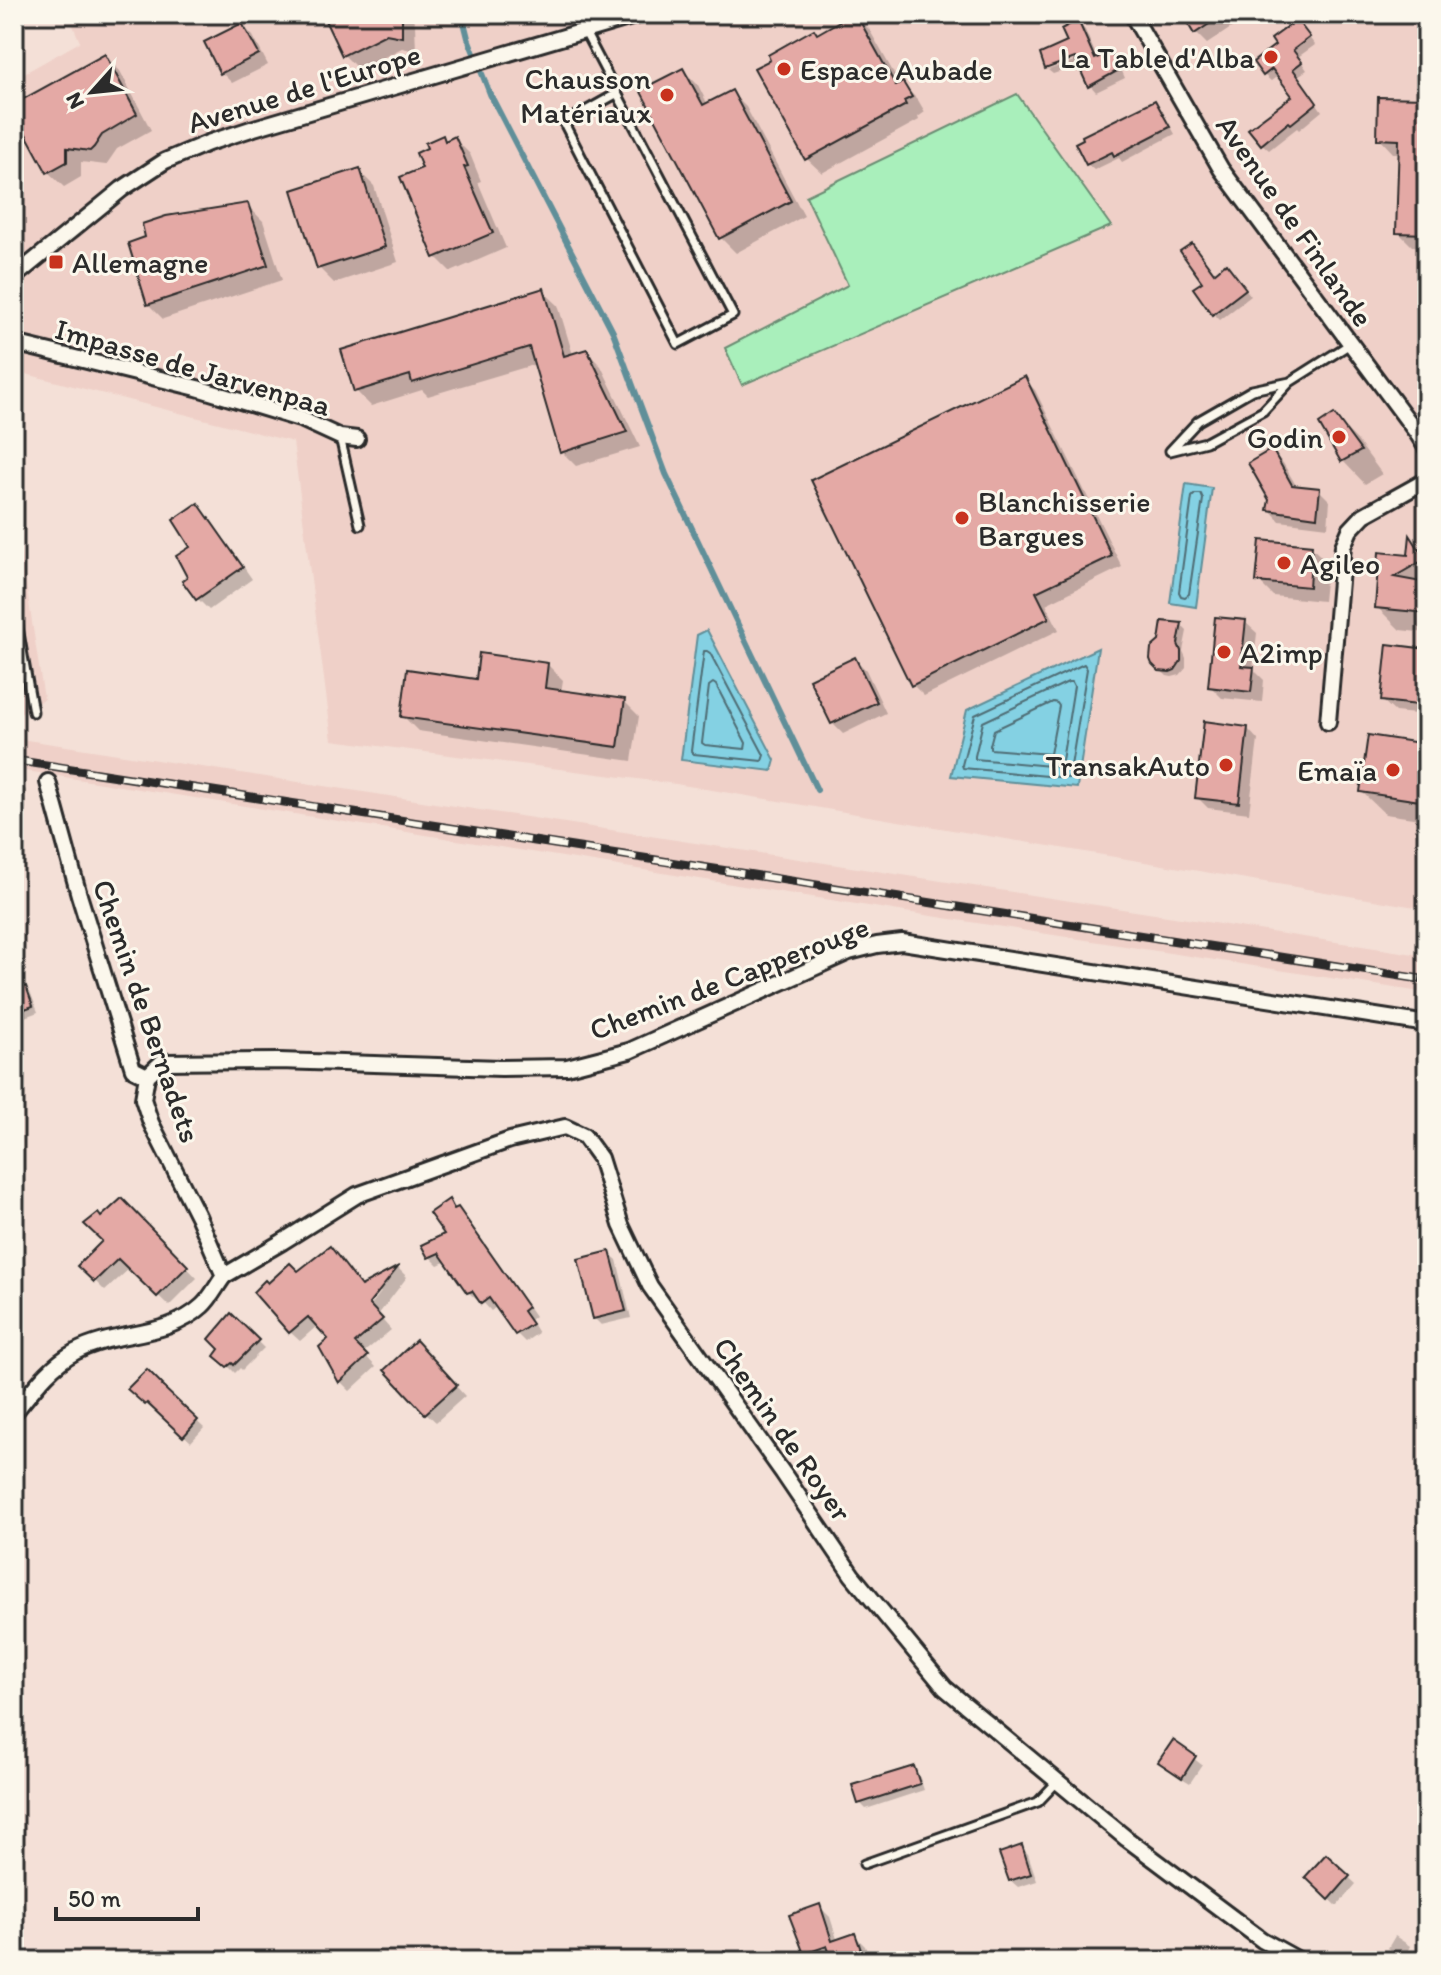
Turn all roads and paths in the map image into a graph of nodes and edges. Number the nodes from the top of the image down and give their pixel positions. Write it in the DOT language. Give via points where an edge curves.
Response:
graph roads {
  1 [pos="642,14"];
  2 [pos="1132,14"];
  3 [pos="585,31"];
  4 [pos="616,94"];
  5 [pos="14,277"];
  6 [pos="14,343"];
  7 [pos="1350,344"];
  8 [pos="1290,382"];
  9 [pos="340,437"];
  10 [pos="357,439"];
  11 [pos="1427,449"];
  12 [pos="1427,480"];
  13 [pos="360,525"];
  14 [pos="14,605"];
  15 [pos="33,712"];
  16 [pos="1328,722"];
  17 [pos="48,782"];
  18 [pos="1427,1024"];
  19 [pos="147,1076"];
  20 [pos="224,1276"];
  21 [pos="14,1413"];
  22 [pos="1058,1780"];
  23 [pos="864,1864"];
  24 [pos="1300,1961"];
  1 -- 3 [label="street, Avenue de l'Europe"];
  2 -- 7 [label="street, Avenue de Finlande" via="1221,169"];
  3 -- 4 [label="lane"];
  3 -- 5 [label="street, Avenue de l'Europe" via="243,131 165,161"];
  4 -- 4 [label="lane" via="733,315 678,344 564,123"];
  6 -- 9 [label="street, Impasse de Jarvenpaa" via="197,388 303,420"];
  7 -- 8 [label="lane"];
  7 -- 11 [label="street, Avenue de Finlande"];
  8 -- 8 [label="lane" via="1263,411 1206,442 1170,451 1198,421 1252,390"];
  9 -- 10 [label="street, Impasse de Jarvenpaa"];
  9 -- 13 [label="lane"];
  12 -- 16 [label="street" via="1364,515 1343,546"];
  14 -- 15 [label="lane"];
  17 -- 19 [label="street, Chemin de Bernadets" via="133,1069"];
  18 -- 19 [label="street, Chemin de Capperouge" via="902,942 849,952 629,1051 567,1067 162,1062"];
  19 -- 20 [label="street, Chemin de Bernadets" via="143,1099 151,1123"];
  20 -- 21 [label="street" via="203,1305 179,1322 105,1339 74,1353 39,1381"];
  20 -- 22 [label="street, Chemin de Royer" via="357,1195 510,1140 565,1127 584,1136 600,1158 621,1225 650,1286 852,1575 945,1688"];
  22 -- 23 [label="lane" via="1038,1802"];
  22 -- 24 [label="street, Chemin de Royer" via="1262,1940"];
}
